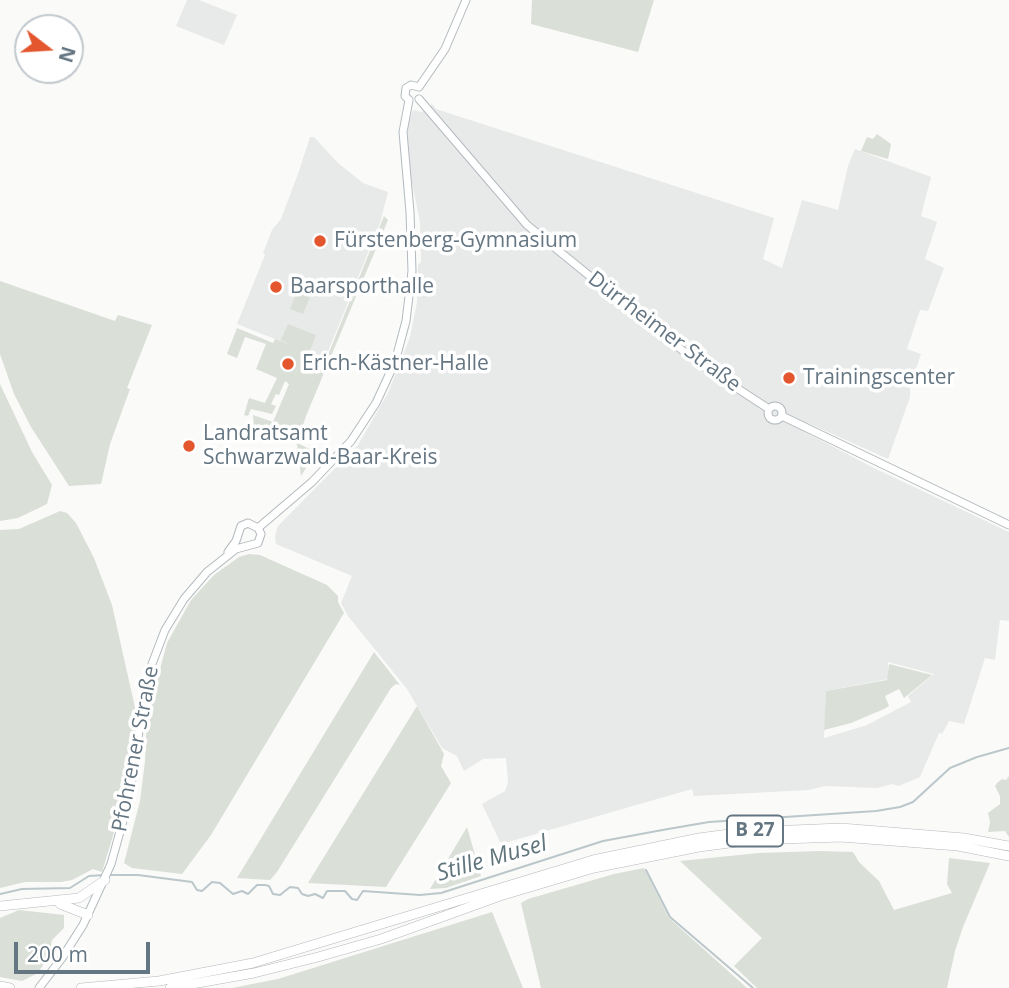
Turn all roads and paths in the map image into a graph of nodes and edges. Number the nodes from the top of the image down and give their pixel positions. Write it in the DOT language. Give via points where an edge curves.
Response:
graph roads {
  1 [pos="466,0"];
  2 [pos="419,87"];
  3 [pos="419,99"];
  4 [pos="409,100"];
  5 [pos="1009,525"];
  6 [pos="258,528"];
  7 [pos="238,537"];
  8 [pos="247,546"];
  9 [pos="225,556"];
  10 [pos="1009,846"];
  11 [pos="1009,856"];
  12 [pos="105,880"];
  13 [pos="73,900"];
  14 [pos="51,902"];
  15 [pos="0,906"];
  16 [pos="88,915"];
  17 [pos="0,986"];
  18 [pos="10,988"];
  19 [pos="39,988"];
  20 [pos="81,988"];
  21 [pos="170,988"];
  1 -- 2 [label="main road" via="446,49"];
  2 -- 3 [label="main road"];
  2 -- 4 [label="main road" via="406,88"];
  3 -- 4 [label="main road"];
  3 -- 5 [label="main road, Dürrheimer Straße" via="527,225 692,358 769,409 771,419 782,416"];
  4 -- 6 [label="main road" via="403,132 412,271 395,362 351,441"];
  6 -- 7 [label="main road" via="244,524"];
  6 -- 8 [label="main road" via="258,543"];
  7 -- 8 [label="main road"];
  7 -- 9 [label="main road, Pfohrener Straße"];
  8 -- 9 [label="main road, Pfohrener Straße"];
  9 -- 12 [label="main road, Pfohrener Straße" via="184,598 155,653 142,701 129,799"];
  10 -- 20 [label="highway, B 27" via="841,828 699,838 593,860 253,963 159,981"];
  11 -- 21 [label="highway, B 27" via="958,846 841,836 699,847 594,868 500,895 318,957"];
  12 -- 13 [label="highway"];
  12 -- 16 [label="main road, Pfohrener Straße"];
  13 -- 14 [label="highway"];
  13 -- 16 [label="highway" via="85,905"];
  14 -- 15 [label="highway"];
  14 -- 16 [label="highway"];
  16 -- 19 [label="main road, Pfohrener Straße"];
  17 -- 18 [label="highway"];
}
